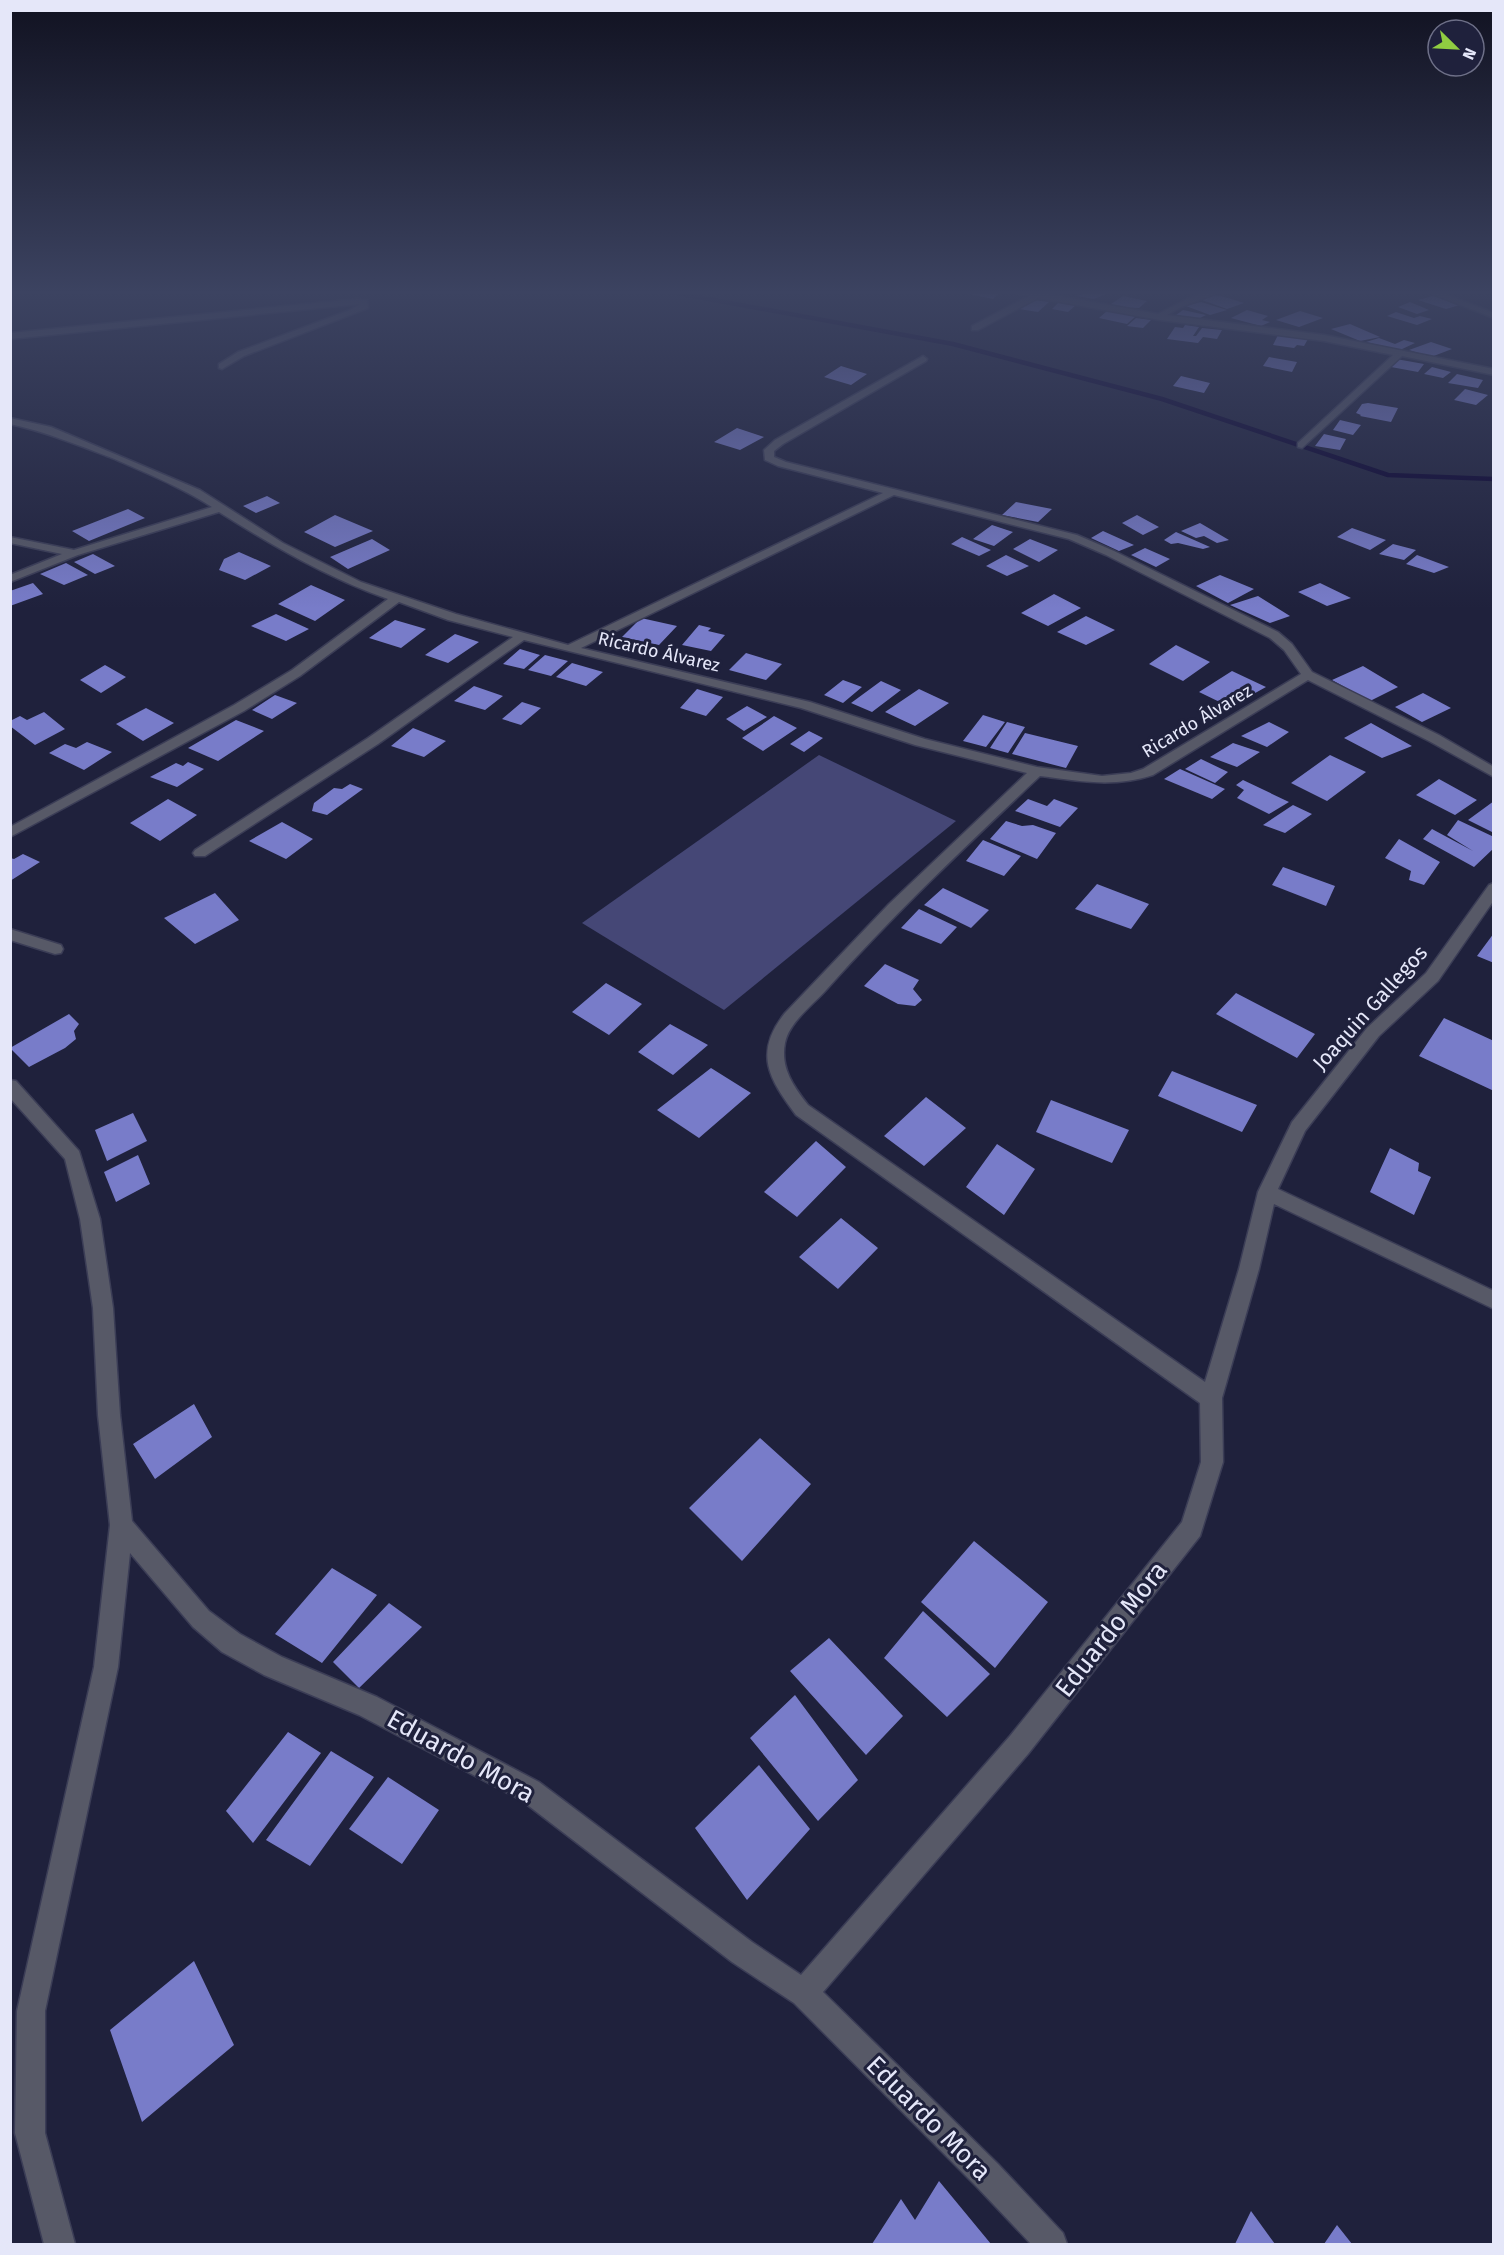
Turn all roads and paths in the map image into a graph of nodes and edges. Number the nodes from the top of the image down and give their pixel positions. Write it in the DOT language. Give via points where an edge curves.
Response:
graph roads {
  1 [pos="855,398"];
  2 [pos="1352,398"];
  3 [pos="10,421"];
  4 [pos="1302,445"];
  5 [pos="895,491"];
  6 [pos="220,508"];
  7 [pos="10,540"];
  8 [pos="74,553"];
  9 [pos="10,579"];
  10 [pos="397,598"];
  11 [pos="521,637"];
  12 [pos="569,649"];
  13 [pos="1308,675"];
  14 [pos="1037,771"];
  15 [pos="1494,772"];
  16 [pos="10,832"];
  17 [pos="200,853"];
  18 [pos="1494,888"];
  19 [pos="10,934"];
  20 [pos="54,949"];
  21 [pos="10,1086"];
  22 [pos="1267,1192"];
  23 [pos="1494,1301"];
  24 [pos="1211,1398"];
  25 [pos="121,1525"];
  26 [pos="804,1993"];
  27 [pos="58,2244"];
  28 [pos="1052,2244"];
  1 -- 5 [label="street" via="779,442 769,450 769,458"];
  2 -- 4 [label="street"];
  3 -- 6 [label="street, Ricardo Álvarez" via="48,429 134,464 196,492"];
  5 -- 12 [label="street"];
  5 -- 13 [label="street" via="1063,534 1110,553 1274,635"];
  6 -- 8 [label="street"];
  6 -- 10 [label="street, Ricardo Álvarez" via="289,550 357,584"];
  7 -- 8 [label="street"];
  8 -- 9 [label="street"];
  10 -- 11 [label="street, Ricardo Álvarez"];
  10 -- 16 [label="street" via="296,673 239,708"];
  11 -- 12 [label="street, Ricardo Álvarez"];
  11 -- 17 [label="street" via="373,741"];
  12 -- 14 [label="street, Ricardo Álvarez" via="805,705 920,742"];
  13 -- 14 [label="street, Ricardo Álvarez" via="1148,772 1101,780"];
  13 -- 15 [label="street"];
  14 -- 24 [label="street" via="851,951 788,1022 776,1043 775,1066 802,1110"];
  18 -- 22 [label="street, Joaquin Gallegos" via="1432,977 1373,1032 1298,1127"];
  19 -- 20 [label="street"];
  21 -- 25 [label="street" via="73,1156 90,1219 103,1308"];
  22 -- 23 [label="street"];
  22 -- 24 [label="street, Eduardo Mora"];
  24 -- 26 [label="street, Eduardo Mora" via="1212,1462 1192,1528 1019,1745"];
  25 -- 26 [label="street, Eduardo Mora" via="201,1619 231,1643 273,1666 368,1706 530,1791 742,1952"];
  25 -- 27 [label="street" via="106,1667 31,2011 30,2133"];
  26 -- 28 [label="street, Eduardo Mora"];
}
